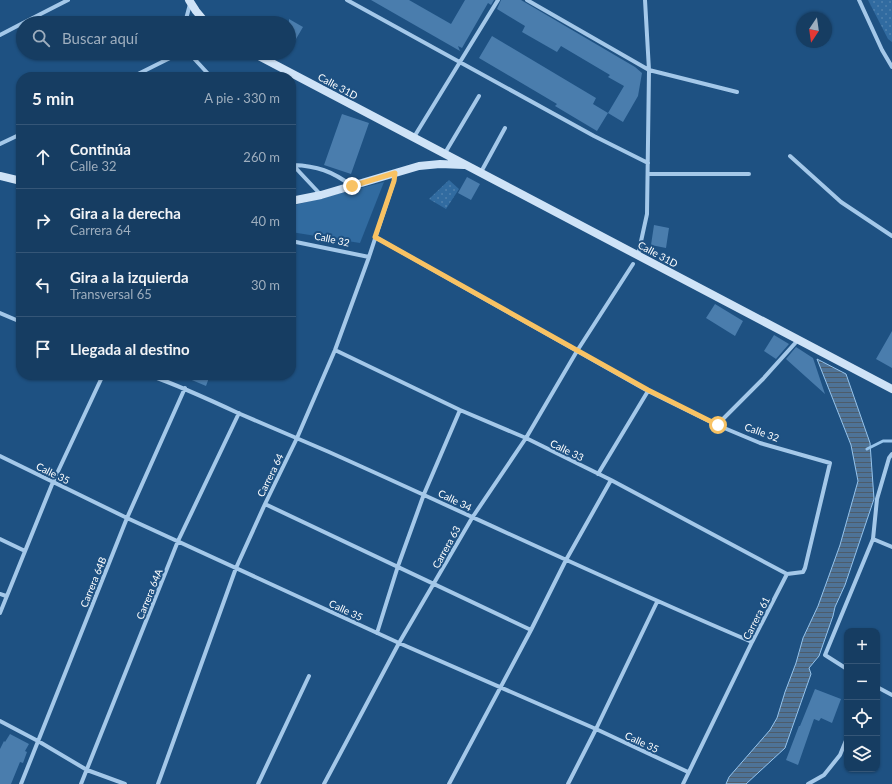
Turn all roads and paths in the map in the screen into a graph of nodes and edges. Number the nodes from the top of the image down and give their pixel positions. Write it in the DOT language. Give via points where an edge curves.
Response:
graph roads {
  1 [pos="68,0"];
  2 [pos="346,0"];
  3 [pos="498,0"];
  4 [pos="527,0"];
  5 [pos="645,0"];
  6 [pos="859,0"];
  7 [pos="189,2"];
  8 [pos="37,16"];
  9 [pos="186,16"];
  10 [pos="200,16"];
  11 [pos="16,27"];
  12 [pos="0,35"];
  13 [pos="166,60"];
  14 [pos="195,60"];
  15 [pos="266,60"];
  16 [pos="460,62"];
  17 [pos="892,67"];
  18 [pos="649,70"];
  19 [pos="142,72"];
  20 [pos="206,72"];
  21 [pos="289,72"];
  22 [pos="296,75"];
  23 [pos="737,92"];
  24 [pos="479,96"];
  25 [pos="505,128"];
  26 [pos="16,136"];
  27 [pos="414,137"];
  28 [pos="0,144"];
  29 [pos="445,153"];
  30 [pos="790,156"];
  31 [pos="648,162"];
  32 [pos="296,164"];
  33 [pos="467,165"];
  34 [pos="296,168"];
  35 [pos="481,172"];
  36 [pos="395,173"];
  37 [pos="648,174"];
  38 [pos="749,174"];
  39 [pos="0,176"];
  40 [pos="16,180"];
  41 [pos="352,186"];
  42 [pos="322,195"];
  43 [pos="296,201"];
  44 [pos="892,236"];
  45 [pos="375,237"];
  46 [pos="296,242"];
  47 [pos="638,255"];
  48 [pos="369,257"];
  49 [pos="632,264"];
  50 [pos="0,313"];
  51 [pos="16,320"];
  52 [pos="799,339"];
  53 [pos="335,350"];
  54 [pos="577,351"];
  55 [pos="101,380"];
  56 [pos="163,380"];
  57 [pos="185,388"];
  58 [pos="892,389"];
  59 [pos="648,390"];
  60 [pos="460,410"];
  61 [pos="239,413"];
  62 [pos="718,425"];
  63 [pos="297,438"];
  64 [pos="526,438"];
  65 [pos="892,454"];
  66 [pos="0,456"];
  67 [pos="598,474"];
  68 [pos="611,480"];
  69 [pos="53,482"];
  70 [pos="424,494"];
  71 [pos="264,504"];
  72 [pos="127,518"];
  73 [pos="472,518"];
  74 [pos="0,539"];
  75 [pos="873,539"];
  76 [pos="178,541"];
  77 [pos="892,546"];
  78 [pos="26,551"];
  79 [pos="566,560"];
  80 [pos="398,566"];
  81 [pos="236,568"];
  82 [pos="787,574"];
  83 [pos="434,585"];
  84 [pos="0,594"];
  85 [pos="6,596"];
  86 [pos="657,602"];
  87 [pos="0,613"];
  88 [pos="530,630"];
  89 [pos="377,633"];
  90 [pos="752,642"];
  91 [pos="399,643"];
  92 [pos="844,667"];
  93 [pos="309,676"];
  94 [pos="501,687"];
  95 [pos="880,689"];
  96 [pos="892,695"];
  97 [pos="0,721"];
  98 [pos="596,730"];
  99 [pos="38,741"];
  100 [pos="844,745"];
  101 [pos="87,770"];
  102 [pos="688,772"];
  103 [pos="21,784"];
  104 [pos="81,784"];
  105 [pos="125,784"];
  106 [pos="158,784"];
  107 [pos="258,784"];
  108 [pos="324,784"];
  109 [pos="449,784"];
  110 [pos="568,784"];
  111 [pos="683,784"];
  112 [pos="808,784"];
  1 -- 8 [label="street"];
  2 -- 16 [label="street"];
  3 -- 16 [label="street"];
  4 -- 18 [label="street"];
  5 -- 18 [label="street"];
  6 -- 17 [label="street"];
  7 -- 9 [label="street"];
  7 -- 10 [label="street"];
  11 -- 12 [label="street"];
  13 -- 19 [label="street"];
  14 -- 20 [label="street"];
  15 -- 21 [label="street, Calle 31D"];
  16 -- 27 [label="street"];
  16 -- 31 [label="street" via="594,136"];
  18 -- 23 [label="street"];
  18 -- 31 [label="street"];
  22 -- 27 [label="street, Calle 31D"];
  24 -- 29 [label="street"];
  25 -- 35 [label="street"];
  26 -- 28 [label="street"];
  27 -- 29 [label="street, Calle 31D"];
  29 -- 33 [label="street, Calle 31D"];
  30 -- 44 [label="street" via="841,202"];
  31 -- 37 [label="street"];
  32 -- 41 [label="street" via="324,170 339,176"];
  33 -- 35 [label="street, Calle 31D"];
  33 -- 36 [label="street" via="419,166"];
  34 -- 42 [label="street"];
  35 -- 47 [label="street, Calle 31D"];
  36 -- 41 [label="street"];
  36 -- 45 [label="street, Carrera 64"];
  37 -- 38 [label="street"];
  37 -- 47 [label="street" via="647,214"];
  39 -- 40 [label="street"];
  41 -- 42 [label="street"];
  42 -- 43 [label="street"];
  45 -- 48 [label="street, Carrera 64"];
  45 -- 54 [label="street, Calle 32"];
  46 -- 48 [label="street, Calle 32"];
  47 -- 52 [label="street, Calle 31D"];
  48 -- 53 [label="street, Carrera 64"];
  49 -- 54 [label="street, Carrera 63"];
  50 -- 51 [label="street"];
  52 -- 58 [label="street, Calle 31D"];
  52 -- 62 [label="street"];
  53 -- 60 [label="street, Calle 33"];
  53 -- 63 [label="street, Carrera 64"];
  54 -- 59 [label="street, Calle 32"];
  54 -- 64 [label="street, Carrera 63"];
  55 -- 69 [label="street"];
  56 -- 57 [label="street, Calle 34"];
  57 -- 61 [label="street, Calle 34"];
  57 -- 72 [label="street, Carrera 64B"];
  59 -- 62 [label="street, Calle 32"];
  59 -- 67 [label="street"];
  60 -- 64 [label="street, Calle 33"];
  60 -- 70 [label="street"];
  61 -- 63 [label="street, Calle 34"];
  61 -- 76 [label="street, Carrera 64A"];
  62 -- 82 [label="street, Calle 32" via="760,443 830,463 805,568 802,572"];
  63 -- 70 [label="street, Calle 34"];
  63 -- 71 [label="street, Carrera 64"];
  64 -- 67 [label="street, Calle 33"];
  64 -- 73 [label="street, Carrera 63"];
  65 -- 75 [label="street" via="877,499"];
  66 -- 69 [label="street, Calle 35"];
  67 -- 68 [label="street, Calle 33"];
  68 -- 79 [label="street"];
  68 -- 82 [label="street, Calle 33"];
  69 -- 72 [label="street, Calle 35"];
  69 -- 78 [label="street"];
  70 -- 73 [label="street, Calle 34"];
  70 -- 80 [label="street"];
  71 -- 80 [label="street"];
  71 -- 81 [label="street, Carrera 64"];
  72 -- 76 [label="street, Calle 35"];
  72 -- 99 [label="street, Carrera 64B"];
  73 -- 79 [label="street, Calle 34"];
  73 -- 83 [label="street, Carrera 63"];
  74 -- 78 [label="street"];
  75 -- 77 [label="street"];
  75 -- 92 [label="street" via="825,655"];
  76 -- 81 [label="street, Calle 35"];
  76 -- 101 [label="street, Carrera 64A"];
  78 -- 85 [label="street"];
  79 -- 86 [label="street, Calle 34"];
  79 -- 88 [label="street"];
  80 -- 83 [label="street"];
  80 -- 89 [label="street"];
  81 -- 89 [label="street, Calle 35"];
  81 -- 106 [label="street, Carrera 64"];
  82 -- 90 [label="street, Carrera 61"];
  83 -- 88 [label="street"];
  83 -- 91 [label="street, Carrera 63"];
  84 -- 85 [label="street"];
  85 -- 87 [label="street"];
  86 -- 90 [label="street, Calle 34"];
  86 -- 98 [label="street"];
  88 -- 94 [label="street"];
  89 -- 91 [label="street, Calle 35"];
  90 -- 102 [label="street, Carrera 61"];
  91 -- 94 [label="street, Calle 35"];
  91 -- 108 [label="street, Carrera 63"];
  93 -- 107 [label="street"];
  94 -- 98 [label="street, Calle 35"];
  94 -- 109 [label="street"];
  95 -- 96 [label="street"];
  97 -- 99 [label="street"];
  98 -- 102 [label="street, Calle 35"];
  98 -- 110 [label="street"];
  99 -- 101 [label="street"];
  99 -- 103 [label="street, Carrera 64B"];
  100 -- 112 [label="street" via="840,755 824,775"];
  101 -- 104 [label="street, Carrera 64A"];
  101 -- 105 [label="street"];
  102 -- 111 [label="street, Carrera 61"];
}
